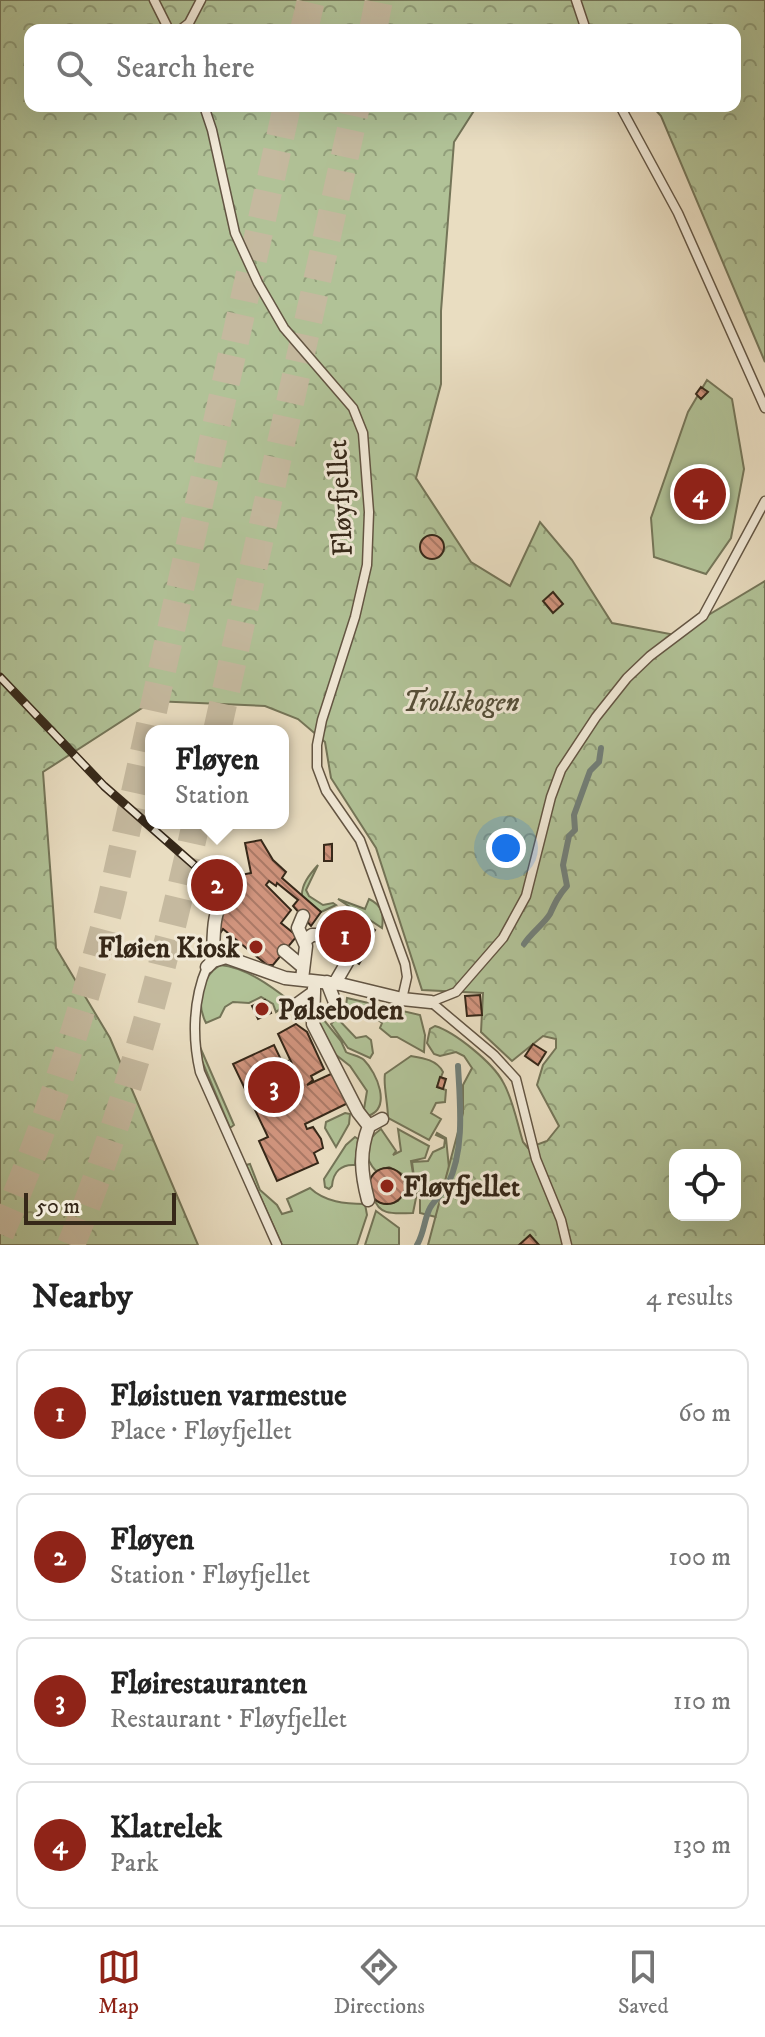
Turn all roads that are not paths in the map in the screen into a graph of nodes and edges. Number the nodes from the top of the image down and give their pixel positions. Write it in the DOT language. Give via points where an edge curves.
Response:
graph roads {
  1 [pos="154,0"];
  2 [pos="201,0"];
  3 [pos="576,0"];
  4 [pos="166,24"];
  5 [pos="188,24"];
  6 [pos="584,24"];
  7 [pos="206,112"];
  8 [pos="623,112"];
  9 [pos="765,408"];
  10 [pos="765,501"];
  11 [pos="230,888"];
  12 [pos="303,916"];
  13 [pos="320,935"];
  14 [pos="304,941"];
  15 [pos="248,949"];
  16 [pos="284,951"];
  17 [pos="349,959"];
  18 [pos="238,960"];
  19 [pos="210,964"];
  20 [pos="302,973"];
  21 [pos="323,985"];
  22 [pos="402,999"];
  23 [pos="431,1002"];
  24 [pos="296,1005"];
  25 [pos="336,1005"];
  26 [pos="382,1119"];
  27 [pos="369,1126"];
  28 [pos="368,1200"];
  29 [pos="277,1245"];
  30 [pos="567,1245"];
  1 -- 4 [label="lane"];
  2 -- 5 [label="lane"];
  3 -- 6 [label="lane"];
  7 -- 22 [label="lane, Fløyfjellet" via="235,233 258,283 284,328 353,408 363,433 367,565 322,720 317,767 370,864 405,964"];
  8 -- 9 [label="lane" via="678,213"];
  10 -- 23 [label="lane" via="703,616 627,678 561,770 526,896 503,938 456,992"];
  11 -- 19 [label="street" via="212,924"];
  12 -- 14 [label="street" via="298,928"];
  13 -- 14 [label="street"];
  14 -- 20 [label="street"];
  15 -- 18 [label="street"];
  16 -- 20 [label="street"];
  17 -- 21 [label="street"];
  18 -- 19 [label="street" via="226,957"];
  18 -- 20 [label="street" via="285,978"];
  19 -- 29 [label="lane" via="198,994 200,1072"];
  20 -- 21 [label="street"];
  21 -- 22 [label="street"];
  21 -- 24 [label="street"];
  21 -- 25 [label="street"];
  21 -- 27 [label="street" via="313,1024"];
  22 -- 23 [label="street"];
  23 -- 30 [label="lane" via="516,1079 536,1159"];
  26 -- 27 [label="street"];
  27 -- 28 [label="street" via="360,1151"];
}
